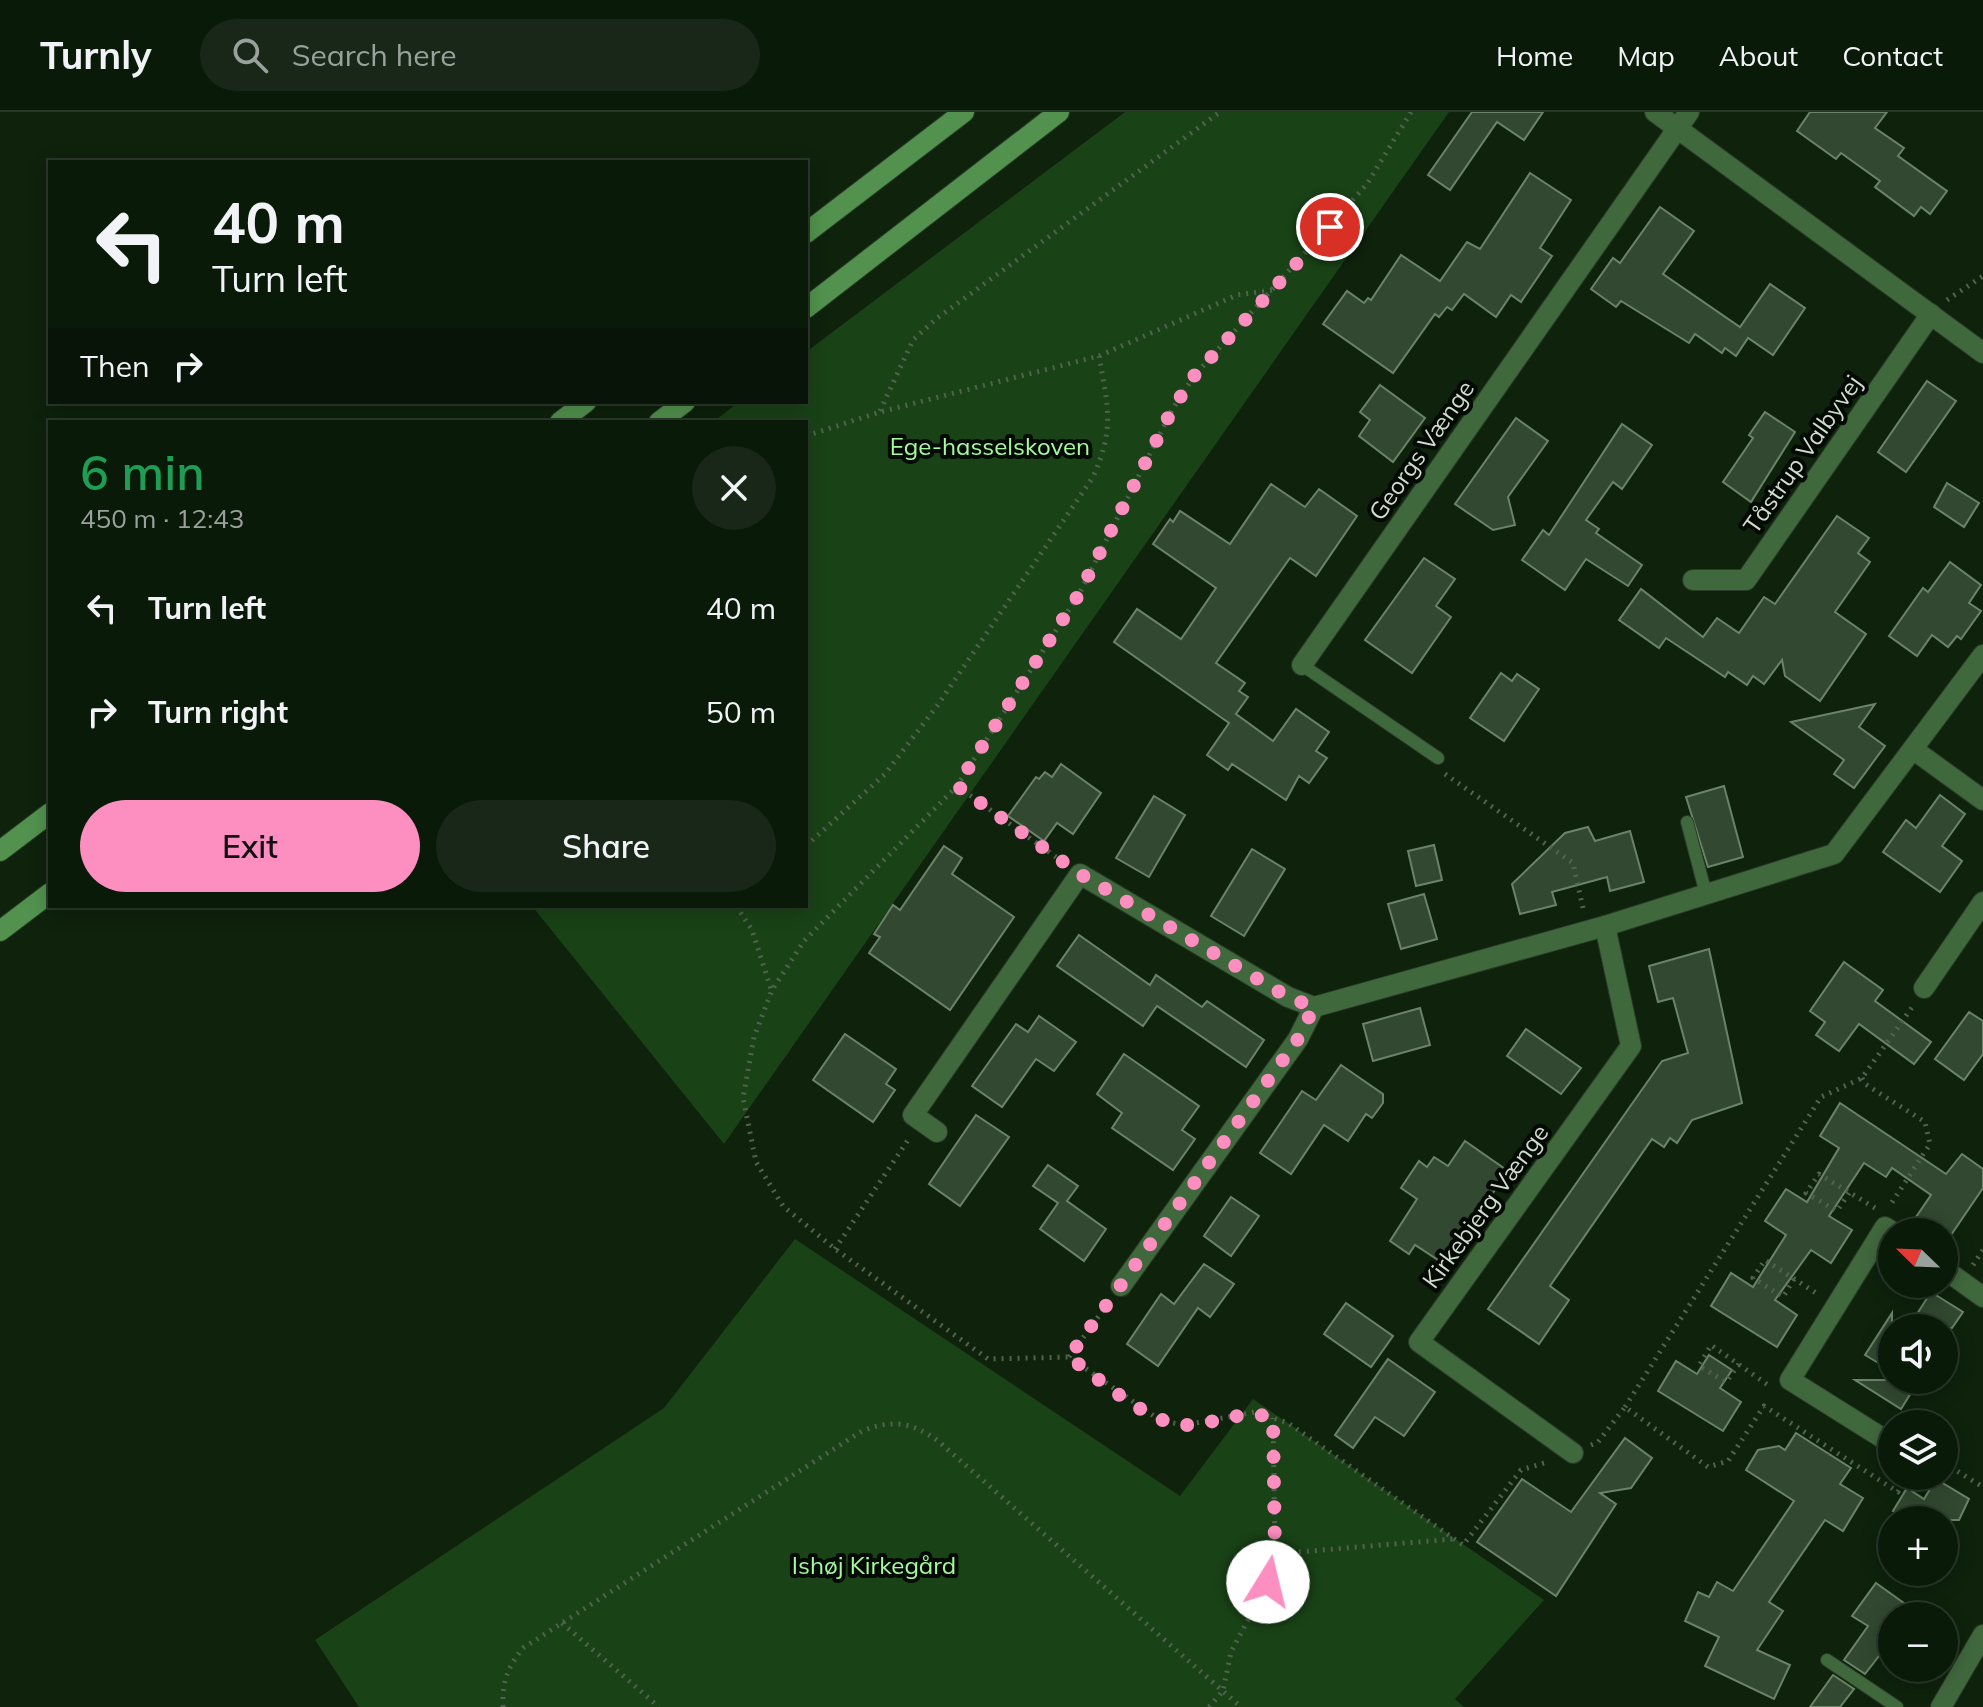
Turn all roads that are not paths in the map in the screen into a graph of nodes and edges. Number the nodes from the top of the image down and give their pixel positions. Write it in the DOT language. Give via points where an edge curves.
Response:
graph roads {
  1 [pos="964,112"];
  2 [pos="1059,112"];
  3 [pos="1655,112"];
  4 [pos="1683,120"];
  5 [pos="808,231"];
  6 [pos="808,306"];
  7 [pos="1931,314"];
  8 [pos="1983,353"];
  9 [pos="583,404"];
  10 [pos="682,404"];
  11 [pos="563,420"];
  12 [pos="662,420"];
  13 [pos="1693,580"];
  14 [pos="1983,655"];
  15 [pos="1302,665"];
  16 [pos="1914,750"];
  17 [pos="1438,758"];
  18 [pos="1983,800"];
  19 [pos="48,815"];
  20 [pos="1687,822"];
  21 [pos="0,851"];
  22 [pos="1706,894"];
  23 [pos="48,895"];
  24 [pos="1983,902"];
  25 [pos="1596,928"];
  26 [pos="0,931"];
  27 [pos="1924,988"];
  28 [pos="1314,1007"];
  29 [pos="937,1132"];
  30 [pos="1878,1238"];
  31 [pos="1958,1279"];
  32 [pos="1121,1286"];
  33 [pos="1983,1297"];
  34 [pos="1878,1435"];
  35 [pos="1573,1453"];
  36 [pos="1983,1635"];
  37 [pos="1827,1660"];
  38 [pos="1897,1707"];
  39 [pos="1941,1707"];
  1 -- 5 [label="main road"];
  2 -- 6 [label="main road"];
  3 -- 4 [label="street"];
  4 -- 7 [label="street"];
  4 -- 15 [label="street, Georgs Vænge"];
  7 -- 8 [label="street"];
  7 -- 13 [label="street, Tåstrup Valbyvej" via="1746,580"];
  9 -- 11 [label="main road"];
  10 -- 12 [label="main road"];
  14 -- 16 [label="street"];
  15 -- 17 [label="lane, Georgs Vænge"];
  16 -- 18 [label="street"];
  16 -- 22 [label="street" via="1834,854"];
  19 -- 21 [label="main road"];
  20 -- 22 [label="lane"];
  22 -- 25 [label="street"];
  23 -- 26 [label="main road"];
  24 -- 27 [label="street"];
  25 -- 28 [label="street"];
  25 -- 35 [label="street, Kirkebjerg Vænge" via="1631,1046 1419,1342"];
  28 -- 29 [label="street" via="1288,997 1080,874 913,1115"];
  28 -- 32 [label="street" via="1298,1039"];
  30 -- 34 [label="street" via="1790,1380"];
  31 -- 33 [label="street"];
  36 -- 39 [label="street"];
  37 -- 38 [label="lane"];
}
